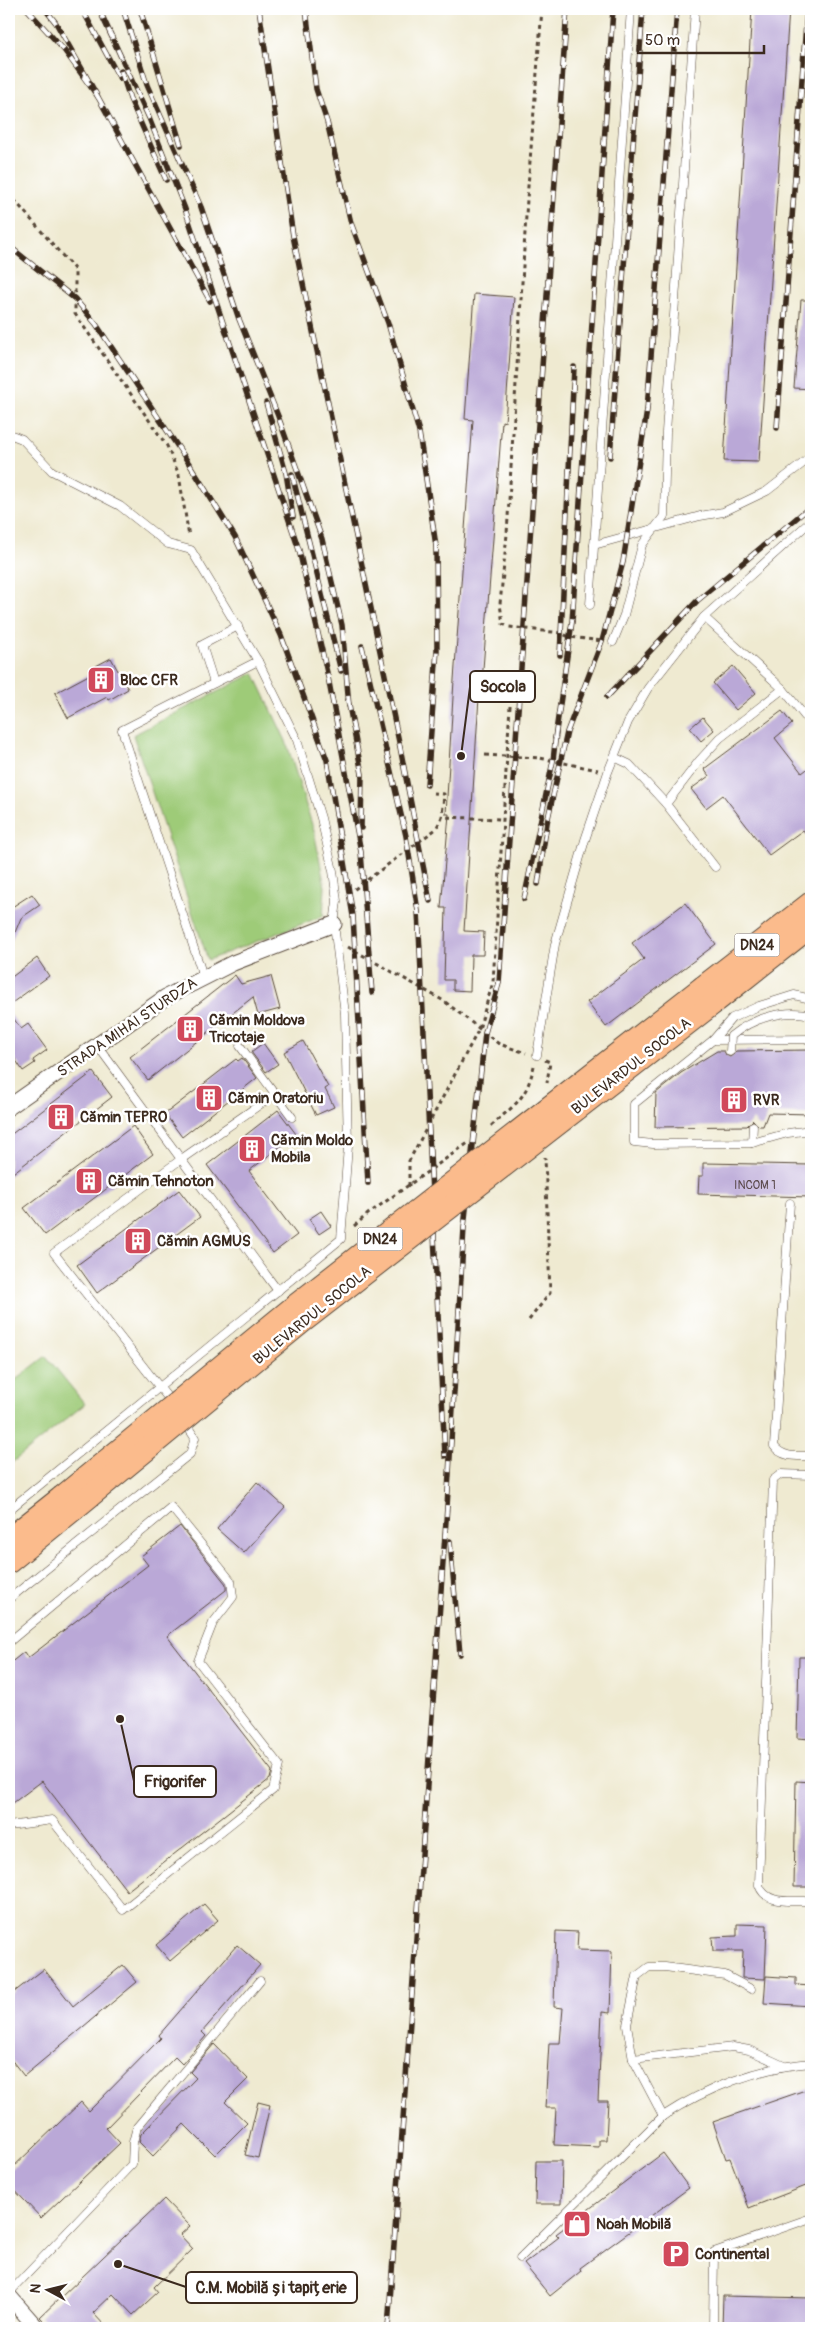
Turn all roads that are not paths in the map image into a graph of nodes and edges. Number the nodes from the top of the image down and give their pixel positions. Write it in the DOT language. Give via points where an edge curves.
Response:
graph roads {
  1 [pos="631,9"];
  2 [pos="695,9"];
  3 [pos="9,434"];
  4 [pos="811,457"];
  5 [pos="811,521"];
  6 [pos="654,530"];
  7 [pos="594,545"];
  8 [pos="590,605"];
  9 [pos="704,617"];
  10 [pos="238,626"];
  11 [pos="613,642"];
  12 [pos="258,661"];
  13 [pos="214,683"];
  14 [pos="783,689"];
  15 [pos="811,724"];
  16 [pos="614,757"];
  17 [pos="666,804"];
  18 [pos="715,867"];
  19 [pos="811,903"];
  20 [pos="334,924"];
  21 [pos="809,928"];
  22 [pos="203,976"];
  23 [pos="709,994"];
  24 [pos="811,999"];
  25 [pos="811,1015"];
  26 [pos="811,1039"];
  27 [pos="713,1040"];
  28 [pos="97,1045"];
  29 [pos="240,1046"];
  30 [pos="730,1050"];
  31 [pos="537,1054"];
  32 [pos="275,1094"];
  33 [pos="9,1107"];
  34 [pos="292,1117"];
  35 [pos="753,1126"];
  36 [pos="811,1130"];
  37 [pos="752,1143"];
  38 [pos="180,1160"];
  39 [pos="790,1203"];
  40 [pos="278,1291"];
  41 [pos="160,1385"];
  42 [pos="811,1456"];
  43 [pos="811,1475"];
  44 [pos="67,1504"];
  45 [pos="9,1510"];
  46 [pos="9,1539"];
  47 [pos="9,1562"];
  48 [pos="9,1599"];
  49 [pos="9,1642"];
  50 [pos="9,1826"];
  51 [pos="811,1901"];
  52 [pos="260,1981"];
  53 [pos="751,1989"];
  54 [pos="633,2060"];
  55 [pos="811,2063"];
  56 [pos="784,2066"];
  57 [pos="663,2116"];
  58 [pos="811,2218"];
  59 [pos="520,2258"];
  60 [pos="9,2294"];
  61 [pos="37,2328"];
  62 [pos="713,2328"];
  1 -- 7 [label="lane"];
  2 -- 6 [label="lane" via="666,432 664,516"];
  3 -- 10 [label="lane" via="22,439 52,471 120,506 168,544 191,550"];
  4 -- 6 [label="lane" via="767,491 723,512"];
  5 -- 9 [label="lane"];
  6 -- 7 [label="lane"];
  6 -- 11 [label="lane" via="642,544 624,615"];
  7 -- 8 [label="lane"];
  9 -- 14 [label="lane"];
  9 -- 16 [label="lane" via="648,688 628,722"];
  10 -- 12 [label="lane"];
  10 -- 13 [label="lane" via="202,645"];
  12 -- 13 [label="lane"];
  12 -- 20 [label="lane" via="297,740 321,818 337,901"];
  13 -- 22 [label="lane" via="122,730"];
  14 -- 15 [label="lane"];
  14 -- 17 [label="lane" via="720,738"];
  16 -- 17 [label="lane" via="629,764"];
  16 -- 31 [label="lane" via="585,840 555,944"];
  17 -- 18 [label="lane"];
  19 -- 23 [label="main road, DN24"];
  20 -- 22 [label="street, STRADA MIHAI STURDZA"];
  20 -- 40 [label="lane" via="344,1014 348,1146 341,1239"];
  21 -- 23 [label="main road, DN24"];
  22 -- 28 [label="street, STRADA MIHAI STURDZA" via="166,997"];
  23 -- 44 [label="main road, BULEVARDUL SOCOLA / DN24, bridge" via="302,1322"];
  24 -- 27 [label="lane" via="794,995 759,1006 732,1018"];
  25 -- 30 [label="lane, bridge" via="801,1012 783,1014 743,1026 731,1036"];
  26 -- 27 [label="lane"];
  27 -- 37 [label="lane" via="634,1104 634,1142"];
  28 -- 33 [label="street, STRADA MIHAI STURDZA"];
  28 -- 38 [label="lane"];
  29 -- 32 [label="lane"];
  32 -- 34 [label="lane"];
  32 -- 38 [label="lane"];
  35 -- 37 [label="lane"];
  36 -- 37 [label="lane"];
  38 -- 40 [label="lane"];
  38 -- 41 [label="lane" via="54,1253"];
  39 -- 42 [label="lane" via="774,1446 778,1453"];
  40 -- 41 [label="lane"];
  41 -- 45 [label="lane"];
  41 -- 48 [label="lane" via="196,1438 190,1454"];
  43 -- 51 [label="lane" via="782,1474 773,1480 758,1885 762,1894 771,1900"];
  44 -- 46 [label="main road, BULEVARDUL SOCOLA / DN24"];
  44 -- 47 [label="main road, BULEVARDUL SOCOLA / DN24"];
  49 -- 50 [label="lane" via="171,1507 231,1581 233,1588 233,1597 213,1622 198,1661 279,1765 273,1790 123,1910 52,1820"];
  52 -- 60 [label="lane" via="137,2127 132,2142 132,2164"];
  53 -- 54 [label="lane" via="725,1975 649,1967 637,1976 631,1998 627,2026"];
  54 -- 56 [label="lane" via="733,2047 749,2050"];
  54 -- 57 [label="lane"];
  55 -- 56 [label="lane"];
  56 -- 57 [label="lane" via="728,2084"];
  57 -- 59 [label="lane"];
  58 -- 62 [label="lane" via="714,2252"];
  60 -- 61 [label="street"];
}
